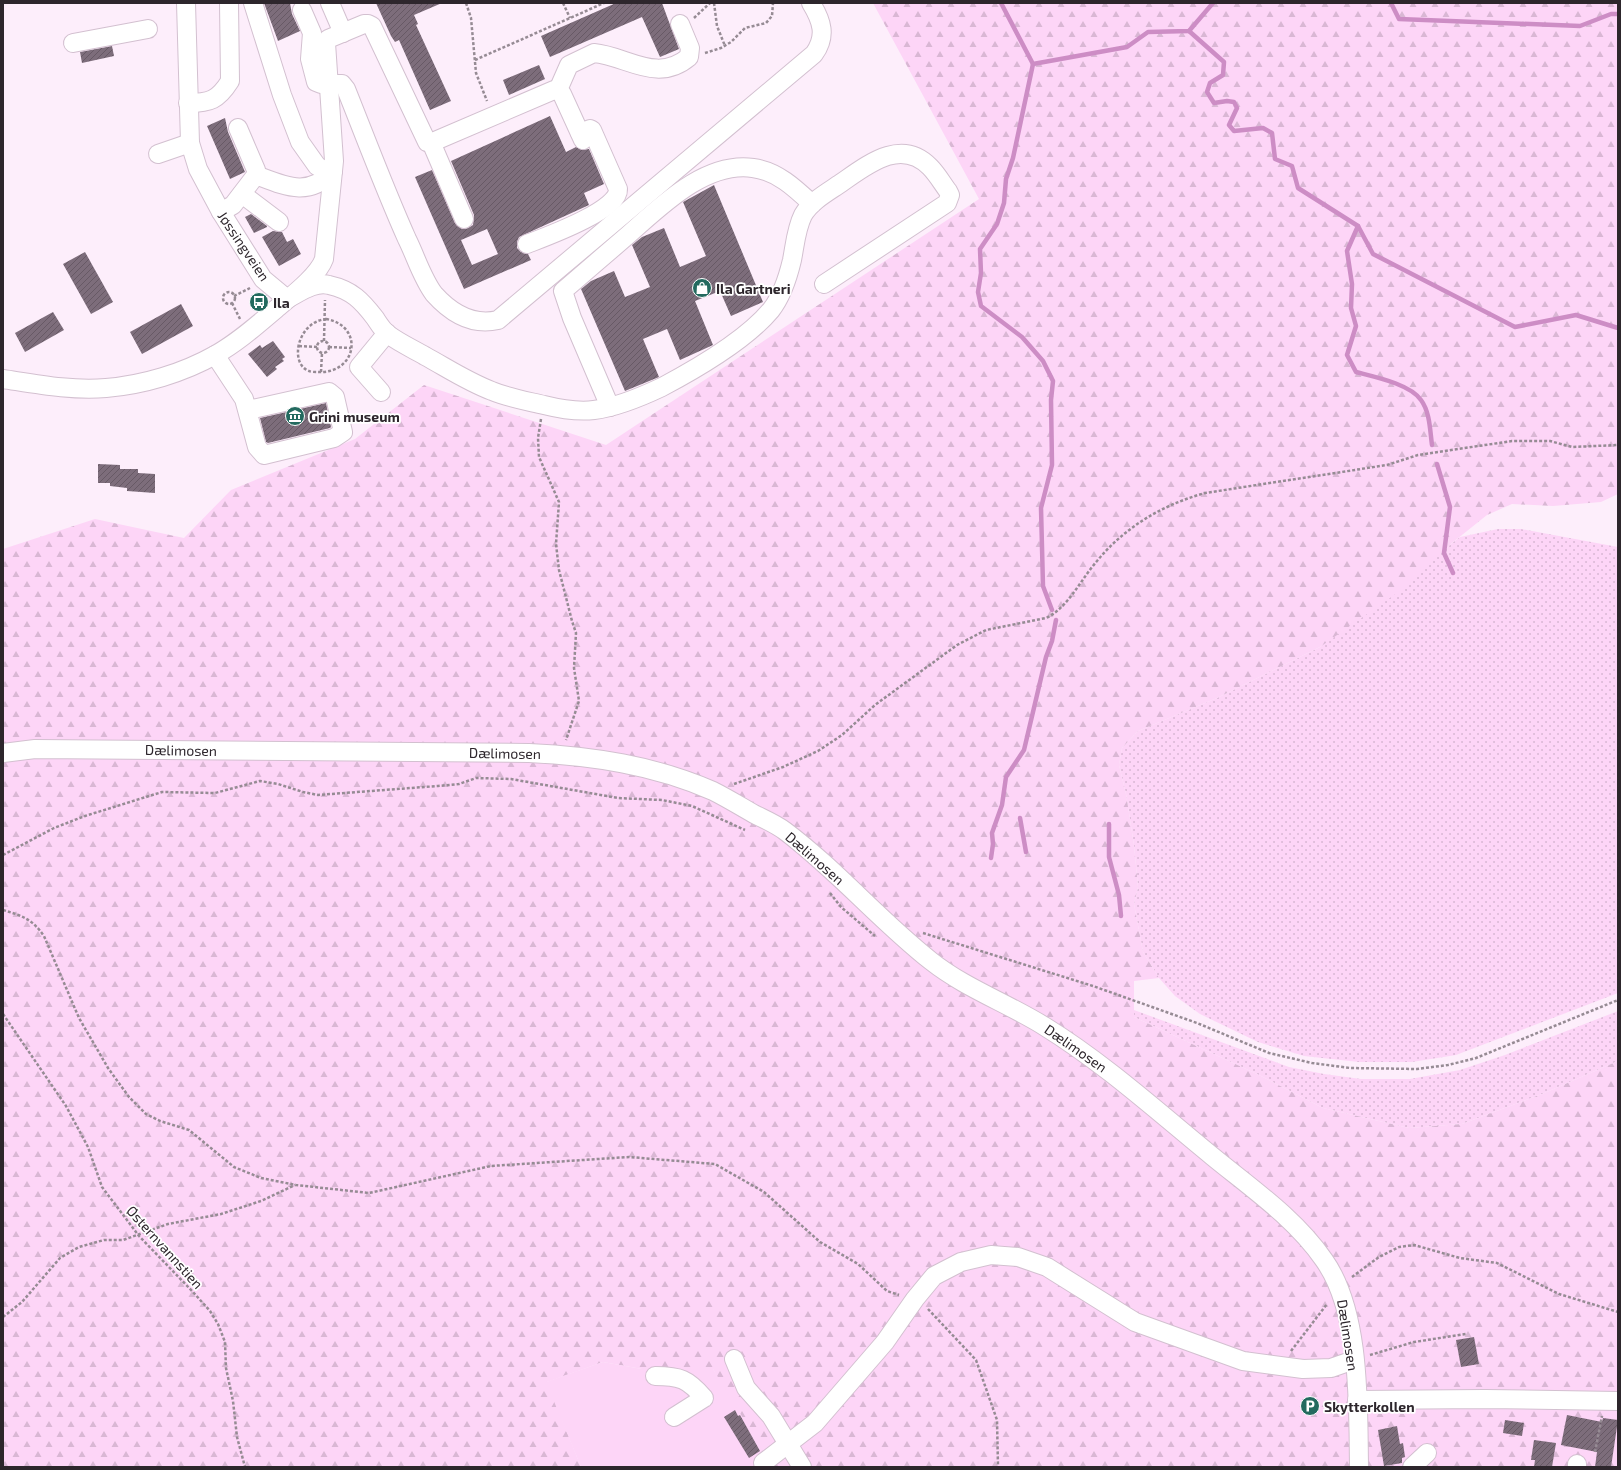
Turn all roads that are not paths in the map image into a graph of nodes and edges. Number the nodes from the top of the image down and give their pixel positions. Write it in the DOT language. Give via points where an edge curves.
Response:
graph roads {
  1 [pos="186,3"];
  2 [pos="229,3"];
  3 [pos="253,3"];
  4 [pos="331,3"];
  5 [pos="811,3"];
  6 [pos="302,10"];
  7 [pos="681,27"];
  8 [pos="148,29"];
  9 [pos="343,33"];
  10 [pos="73,43"];
  11 [pos="328,84"];
  12 [pos="558,90"];
  13 [pos="188,104"];
  14 [pos="238,128"];
  15 [pos="431,142"];
  16 [pos="190,143"];
  17 [pos="158,154"];
  18 [pos="333,171"];
  19 [pos="256,175"];
  20 [pos="242,194"];
  21 [pos="812,204"];
  22 [pos="220,212"];
  23 [pos="464,219"];
  24 [pos="280,222"];
  25 [pos="528,244"];
  26 [pos="824,284"];
  27 [pos="287,299"];
  28 [pos="387,333"];
  29 [pos="215,355"];
  30 [pos="3,379"];
  31 [pos="381,392"];
  32 [pos="610,407"];
  33 [pos="248,410"];
  34 [pos="3,753"];
  35 [pos="734,1359"];
  36 [pos="1354,1360"];
  37 [pos="655,1376"];
  38 [pos="1357,1400"];
  39 [pos="1612,1400"];
  40 [pos="674,1417"];
  41 [pos="1358,1441"];
  42 [pos="787,1445"];
  43 [pos="1427,1453"];
  44 [pos="764,1464"];
  45 [pos="802,1467"];
  46 [pos="1359,1467"];
  47 [pos="1369,1467"];
  48 [pos="1412,1467"];
  1 -- 13 [label="street, Jøssingveien"];
  2 -- 13 [label="street" via="230,81 225,90 209,102"];
  3 -- 18 [label="street" via="300,142 317,166"];
  4 -- 9 [label="street"];
  5 -- 11 [label="street" via="820,16 823,32 814,54 503,316 488,323 475,322 464,317 442,302 433,292 390,200 346,89 342,84"];
  6 -- 11 [label="street" via="312,33 310,60 314,77 319,84"];
  7 -- 12 [label="street" via="690,52 684,61 669,68 647,68 594,53 569,65"];
  8 -- 10 [label="street"];
  9 -- 11 [label="street" via="328,39 326,43"];
  9 -- 15 [label="street" via="364,24 372,26 425,140"];
  11 -- 18 [label="street"];
  12 -- 15 [label="street" via="551,90"];
  12 -- 25 [label="street" via="581,136 592,130 618,192 595,214"];
  13 -- 16 [label="street, Jøssingveien"];
  14 -- 19 [label="street"];
  15 -- 23 [label="street"];
  16 -- 17 [label="street"];
  16 -- 22 [label="street, Jøssingveien" via="198,169"];
  18 -- 19 [label="street" via="320,184 304,188"];
  18 -- 27 [label="street" via="322,264"];
  19 -- 20 [label="street"];
  20 -- 22 [label="street" via="233,205"];
  20 -- 24 [label="street"];
  21 -- 26 [label="street" via="874,160 885,155 898,154 920,159 930,167 950,195 943,206"];
  21 -- 32 [label="street" via="800,222 784,286 770,310 751,329 716,356 688,373 660,388"];
  21 -- 32 [label="street" via="788,183 770,173 753,168 736,168 713,173 675,193 563,291"];
  22 -- 27 [label="street, Jøssingveien" via="263,278"];
  27 -- 28 [label="street" via="315,286 326,284 361,300"];
  27 -- 29 [label="street"];
  28 -- 31 [label="street" via="359,367"];
  28 -- 32 [label="street" via="471,382 499,394 563,409 592,410"];
  29 -- 30 [label="street" via="170,374 138,383 105,388 53,386"];
  29 -- 33 [label="street" via="241,394"];
  33 -- 33 [label="street" via="329,392 335,397 343,432 334,438 264,455 257,447"];
  34 -- 36 [label="street, Dælimosen" via="35,749 564,755 609,760 661,772 713,792 783,830 932,962 976,990 1042,1025 1104,1067 1296,1225 1325,1260 1340,1287 1348,1318"];
  35 -- 42 [label="street" via="746,1388 770,1416"];
  36 -- 38 [label="street, Dælimosen"];
  36 -- 42 [label="street" via="1331,1368 1303,1369 1243,1361 1135,1322 1047,1267 1018,1257 991,1255 961,1262 934,1276 885,1342 815,1423"];
  37 -- 40 [label="street" via="684,1379 704,1398"];
  38 -- 39 [label="street"];
  38 -- 41 [label="street, Dælimosen"];
  41 -- 46 [label="street, Dælimosen"];
  41 -- 47 [label="street, Dælimosen"];
  42 -- 44 [label="street"];
  42 -- 45 [label="street"];
  43 -- 48 [label="street"];
}
